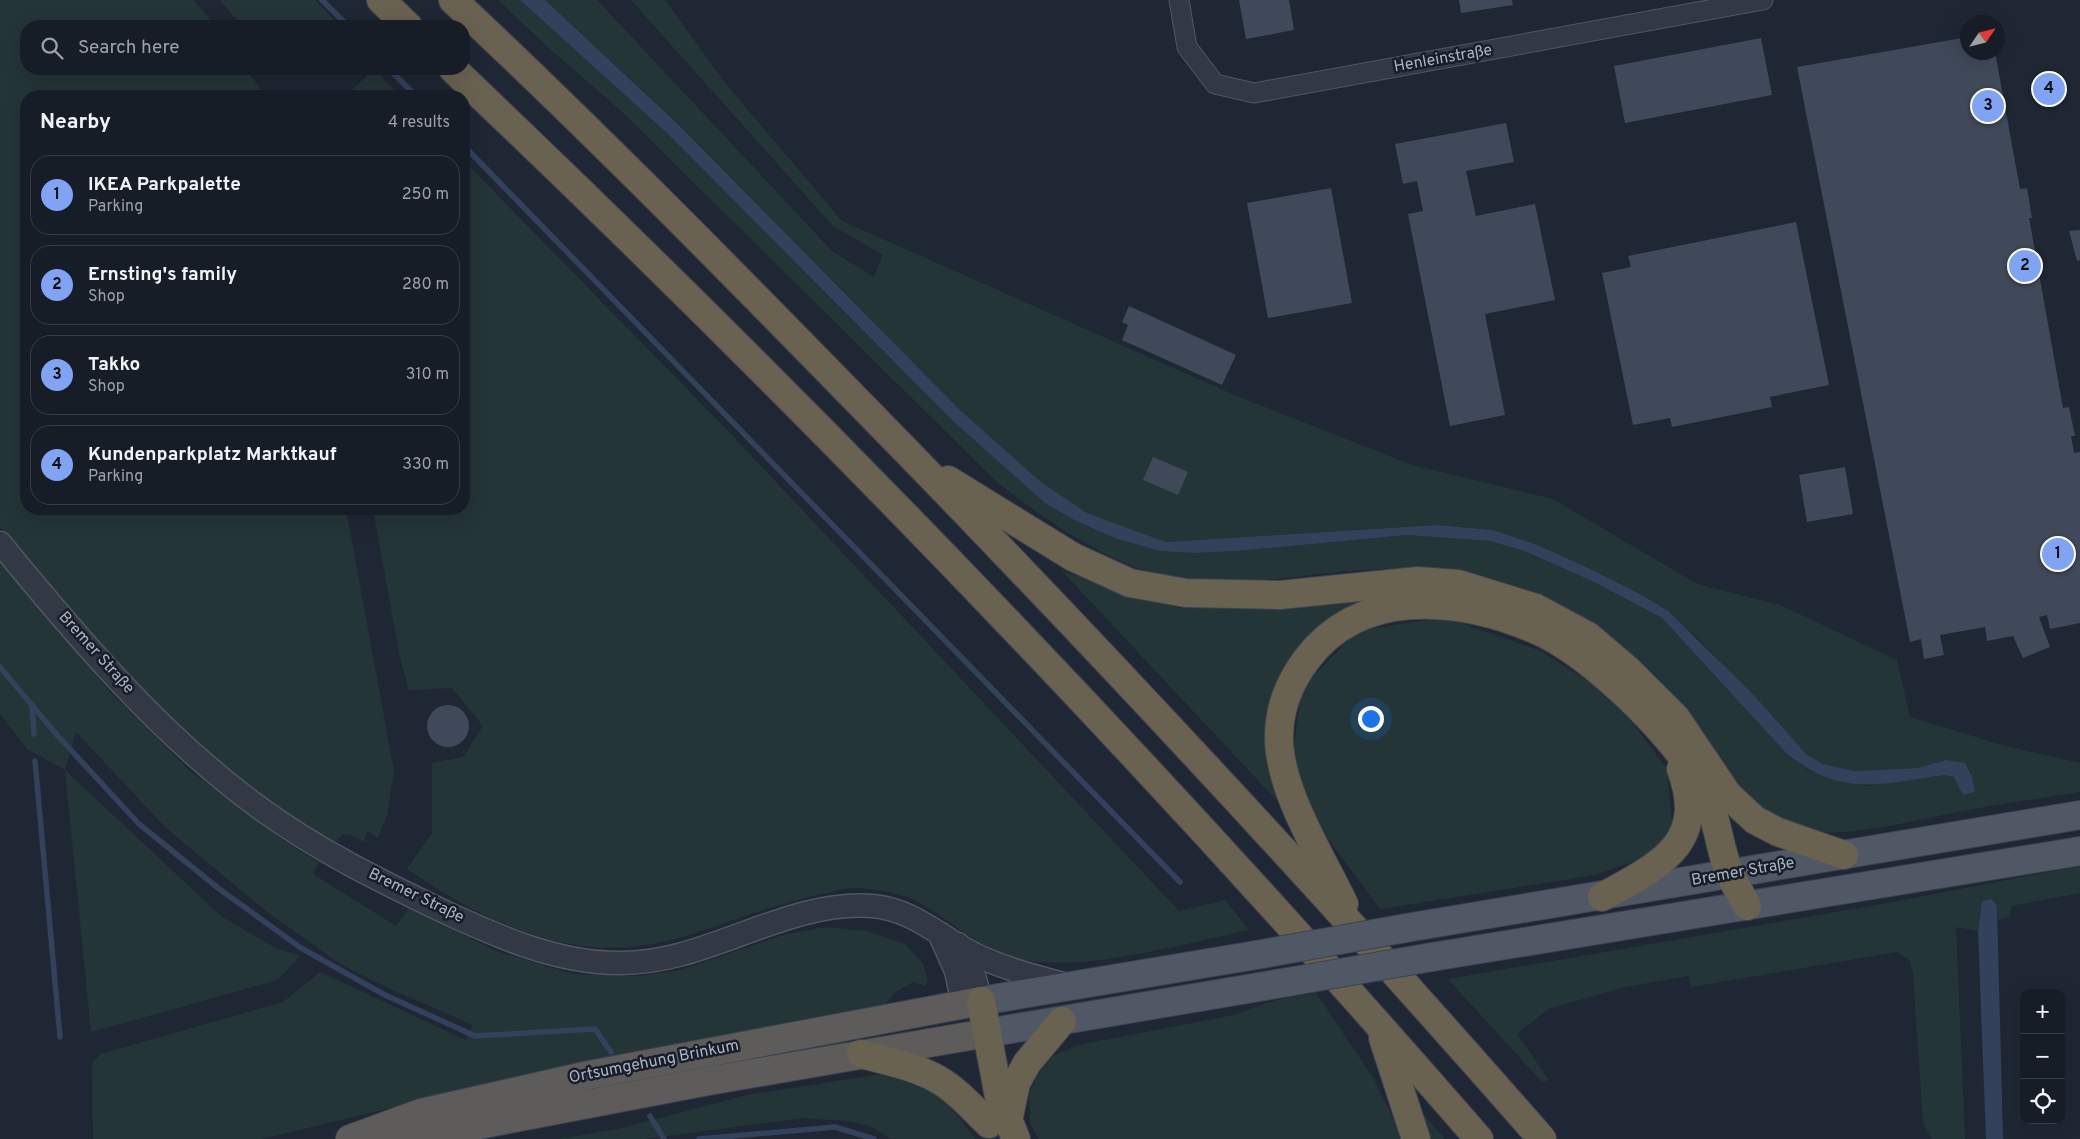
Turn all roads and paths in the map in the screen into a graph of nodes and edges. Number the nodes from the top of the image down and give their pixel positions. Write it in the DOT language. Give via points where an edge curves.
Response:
graph roads {
  1 [pos="381,0"];
  2 [pos="453,0"];
  3 [pos="1179,0"];
  4 [pos="1763,0"];
  5 [pos="402,20"];
  6 [pos="459,75"];
  7 [pos="914,459"];
  8 [pos="0,543"];
  9 [pos="1666,739"];
  10 [pos="1728,796"];
  11 [pos="2080,815"];
  12 [pos="2080,851"];
  13 [pos="1844,855"];
  14 [pos="1738,873"];
  15 [pos="1602,896"];
  16 [pos="1747,906"];
  17 [pos="1357,930"];
  18 [pos="939,933"];
  19 [pos="958,944"];
  20 [pos="1068,986"];
  21 [pos="972,1002"];
  22 [pos="1062,1021"];
  23 [pos="1378,1023"];
  24 [pos="978,1035"];
  25 [pos="861,1054"];
  26 [pos="1002,1131"];
  27 [pos="350,1139"];
  28 [pos="394,1139"];
  29 [pos="1416,1139"];
  30 [pos="1479,1139"];
  31 [pos="1542,1139"];
  1 -- 5 [label="highway"];
  2 -- 7 [label="highway" via="688,228"];
  3 -- 4 [label="street, Henleinstraße" via="1187,48 1215,84 1254,92"];
  6 -- 23 [label="highway" via="654,262 954,566"];
  7 -- 10 [label="highway" via="1073,557 1130,583 1186,594 1280,594 1418,581 1458,584 1536,608 1588,636 1629,671 1676,718"];
  7 -- 17 [label="highway" via="1055,605"];
  8 -- 18 [label="street, Bremer Straße" via="126,687 227,783 258,807 322,848 410,895 532,949 567,958 616,964 660,960 689,954 794,916 838,906 896,910"];
  9 -- 14 [label="highway" via="1704,790"];
  9 -- 15 [label="highway" via="1687,787 1687,825 1664,861"];
  9 -- 17 [label="highway" via="1634,702 1594,667 1544,634 1494,615 1463,608 1412,605 1377,610 1340,629 1309,656 1292,683 1283,709 1280,752 1291,796"];
  10 -- 13 [label="highway" via="1755,820 1778,832"];
  10 -- 14 [label="highway"];
  11 -- 13 [label="main road, Bremer Straße"];
  12 -- 16 [label="main road, Bremer Straße"];
  13 -- 14 [label="main road, Bremer Straße"];
  14 -- 15 [label="main road, Bremer Straße"];
  14 -- 16 [label="highway"];
  15 -- 20 [label="main road, Bremer Straße, bridge"];
  16 -- 22 [label="main road, Bremer Straße, bridge"];
  17 -- 31 [label="highway"];
  18 -- 19 [label="street, Bremer Straße"];
  18 -- 21 [label="street"];
  19 -- 20 [label="street, Bremer Straße" via="978,956 1017,971"];
  19 -- 21 [label="street, Bremer Straße" via="972,968"];
  20 -- 21 [label="main road, Bremer Straße"];
  21 -- 24 [label="highway"];
  21 -- 27 [label="highway, Ortsumgehung Brinkum" via="589,1074 421,1113"];
  22 -- 24 [label="main road, Bremer Straße"];
  22 -- 26 [label="highway" via="1027,1063 1016,1083"];
  23 -- 29 [label="highway"];
  23 -- 30 [label="highway"];
  24 -- 25 [label="highway, Ortsumgehung Brinkum"];
  24 -- 26 [label="highway" via="998,1097"];
  25 -- 26 [label="highway" via="910,1067 939,1080"];
  25 -- 28 [label="highway, Ortsumgehung Brinkum"];
}
